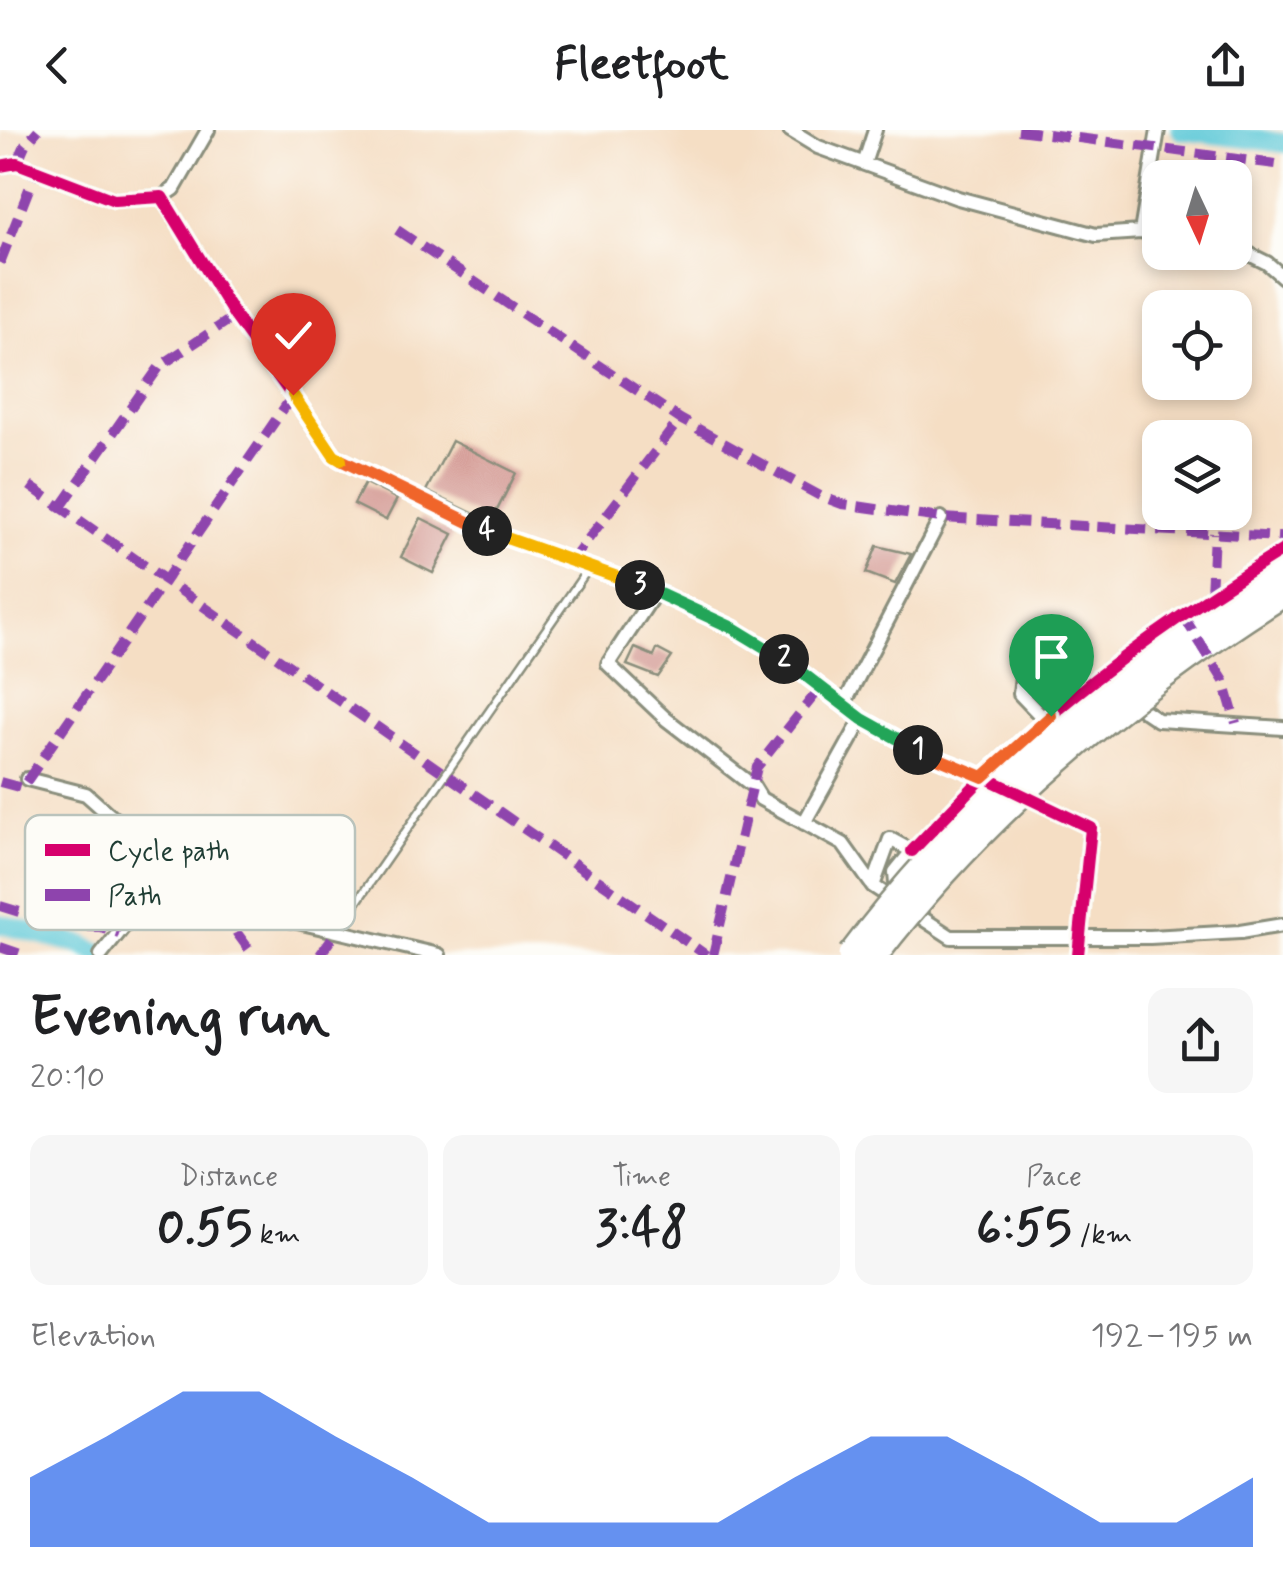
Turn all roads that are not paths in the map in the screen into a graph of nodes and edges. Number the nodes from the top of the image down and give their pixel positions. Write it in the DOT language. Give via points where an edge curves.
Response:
graph roads {
  1 [pos="208,130"];
  2 [pos="790,130"];
  3 [pos="875,130"];
  4 [pos="1158,130"];
  5 [pos="1154,160"];
  6 [pos="864,164"];
  7 [pos="0,166"];
  8 [pos="162,198"];
  9 [pos="1142,232"];
  10 [pos="1252,255"];
  11 [pos="1283,276"];
  12 [pos="941,518"];
  13 [pos="1283,550"];
  14 [pos="588,569"];
  15 [pos="1283,569"];
  16 [pos="656,591"];
  17 [pos="1283,594"];
  18 [pos="1023,668"];
  19 [pos="845,702"];
  20 [pos="1143,710"];
  21 [pos="1048,718"];
  22 [pos="862,719"];
  23 [pos="1120,728"];
  24 [pos="1283,728"];
  25 [pos="983,777"];
  26 [pos="27,779"];
  27 [pos="111,815"];
  28 [pos="804,823"];
  29 [pos="912,851"];
  30 [pos="874,886"];
  31 [pos="896,901"];
  32 [pos="355,905"];
  33 [pos="1283,925"];
  34 [pos="122,930"];
  35 [pos="333,930"];
  36 [pos="337,931"];
  37 [pos="1079,939"];
  38 [pos="101,955"];
  39 [pos="439,955"];
  40 [pos="850,955"];
  41 [pos="875,955"];
  42 [pos="1078,955"];
  1 -- 8 [label="street"];
  2 -- 6 [label="street"];
  3 -- 6 [label="street"];
  4 -- 5 [label="street"];
  6 -- 9 [label="street" via="958,198 1096,234"];
  7 -- 8 [label="street" via="17,163 114,200"];
  8 -- 14 [label="street" via="334,456 468,524"];
  10 -- 11 [label="street"];
  12 -- 19 [label="street"];
  13 -- 21 [label="street" via="1182,614"];
  14 -- 16 [label="street"];
  14 -- 32 [label="lane"];
  15 -- 40 [label="highway, bridge" via="1210,616 1068,726 957,831"];
  16 -- 19 [label="street" via="733,628"];
  16 -- 28 [label="street" via="608,664 761,798"];
  17 -- 41 [label="highway, bridge" via="1087,735 972,845"];
  18 -- 21 [label="street" via="1020,694"];
  19 -- 22 [label="street"];
  20 -- 24 [label="street" via="1158,720"];
  21 -- 23 [label="street" via="1114,720"];
  21 -- 25 [label="street"];
  22 -- 25 [label="street"];
  22 -- 28 [label="street"];
  25 -- 29 [label="street"];
  25 -- 37 [label="street" via="1090,828"];
  26 -- 27 [label="street" via="86,794"];
  28 -- 30 [label="street" via="843,844"];
  29 -- 30 [label="street" via="890,838"];
  29 -- 31 [label="street" via="896,872"];
  30 -- 31 [label="street"];
  31 -- 37 [label="street" via="950,937"];
  33 -- 37 [label="street"];
  34 -- 38 [label="street"];
  35 -- 36 [label="street"];
  36 -- 39 [label="street"];
  37 -- 42 [label="street"];
}
